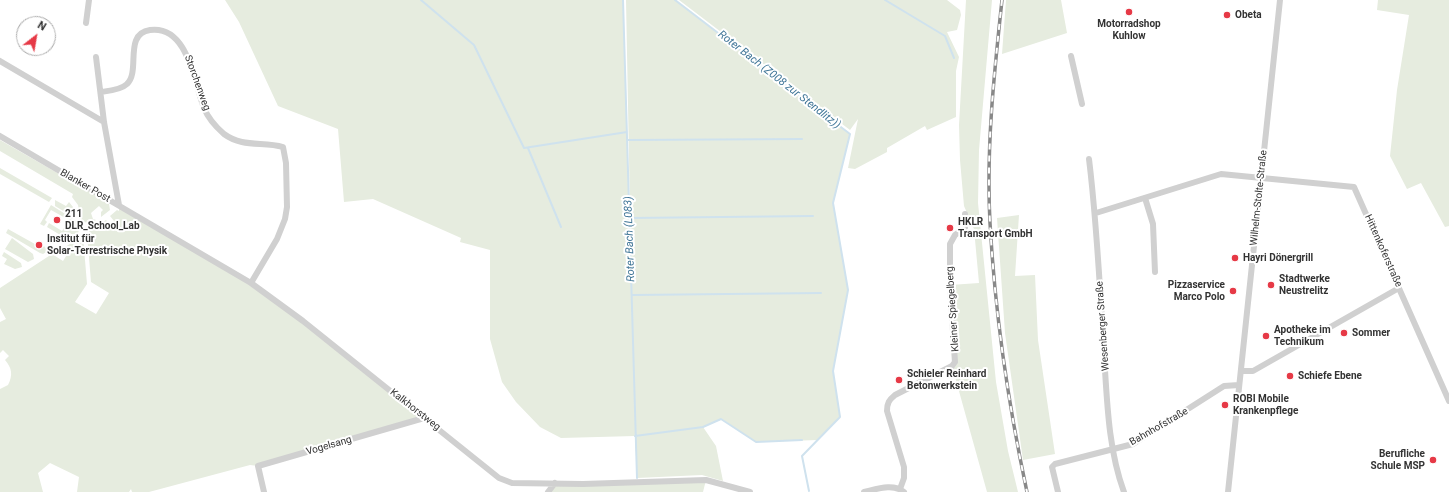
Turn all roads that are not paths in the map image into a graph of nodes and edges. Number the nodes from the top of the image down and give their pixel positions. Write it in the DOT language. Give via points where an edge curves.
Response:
graph roads {
  1 [pos="89,0"];
  2 [pos="1280,0"];
  3 [pos="86,23"];
  4 [pos="1072,56"];
  5 [pos="96,57"];
  6 [pos="0,61"];
  7 [pos="101,92"];
  8 [pos="1082,104"];
  9 [pos="104,122"];
  10 [pos="0,136"];
  11 [pos="1089,159"];
  12 [pos="1262,177"];
  13 [pos="1145,198"];
  14 [pos="119,205"];
  15 [pos="1096,213"];
  16 [pos="964,214"];
  17 [pos="1155,272"];
  18 [pos="251,282"];
  19 [pos="1399,288"];
  20 [pos="1240,371"];
  21 [pos="1239,385"];
  22 [pos="1449,401"];
  23 [pos="424,418"];
  24 [pos="1113,450"];
  25 [pos="555,484"];
  26 [pos="902,490"];
  27 [pos="264,492"];
  28 [pos="548,492"];
  29 [pos="750,492"];
  30 [pos="864,492"];
  31 [pos="1058,492"];
  32 [pos="1124,492"];
  33 [pos="1228,492"];
  1 -- 3 [label="street"];
  2 -- 12 [label="street, Wilhelm-Stolte-Straße"];
  4 -- 8 [label="street"];
  5 -- 7 [label="street, Blanker Post"];
  6 -- 9 [label="street"];
  7 -- 9 [label="street, Blanker Post"];
  7 -- 18 [label="street, Storchenweg" via="127,84 133,71 132,50 136,41 141,34 149,30 160,30 182,44 211,122 225,134 242,143 283,147 286,163 285,219 282,230"];
  9 -- 14 [label="street, Blanker Post"];
  10 -- 14 [label="street, Blanker Post"];
  11 -- 15 [label="street, Wesenberger Straße"];
  12 -- 13 [label="street" via="1221,174"];
  12 -- 19 [label="street, Hittenkoferstraße" via="1354,187"];
  12 -- 20 [label="street, Wilhelm-Stolte-Straße"];
  13 -- 15 [label="street"];
  13 -- 17 [label="street" via="1153,224"];
  14 -- 18 [label="street, Kalkhorstweg"];
  15 -- 24 [label="street, Wesenberger Straße"];
  16 -- 26 [label="street, Kleiner Spiegelberg" via="965,228 955,235 950,244 955,362 952,366 895,394 887,405 904,467"];
  18 -- 23 [label="street, Kalkhorstweg"];
  19 -- 20 [label="street" via="1253,371"];
  19 -- 22 [label="street, Hittenkoferstraße"];
  20 -- 21 [label="street, Wilhelm-Stolte-Straße"];
  21 -- 24 [label="street, Bahnhofstraße" via="1224,386 1133,444"];
  21 -- 33 [label="street, Wilhelm-Stolte-Straße"];
  23 -- 25 [label="street, Kalkhorstweg" via="499,478 512,483"];
  23 -- 27 [label="street, Vogelsang" via="258,466"];
  24 -- 31 [label="street, Bahnhofstraße" via="1055,464 1052,467"];
  24 -- 32 [label="street, Wesenberger Straße" via="1117,475"];
  25 -- 28 [label="street"];
  25 -- 29 [label="street, Kalkhorstweg" via="706,480"];
  26 -- 30 [label="street" via="890,487"];
}
